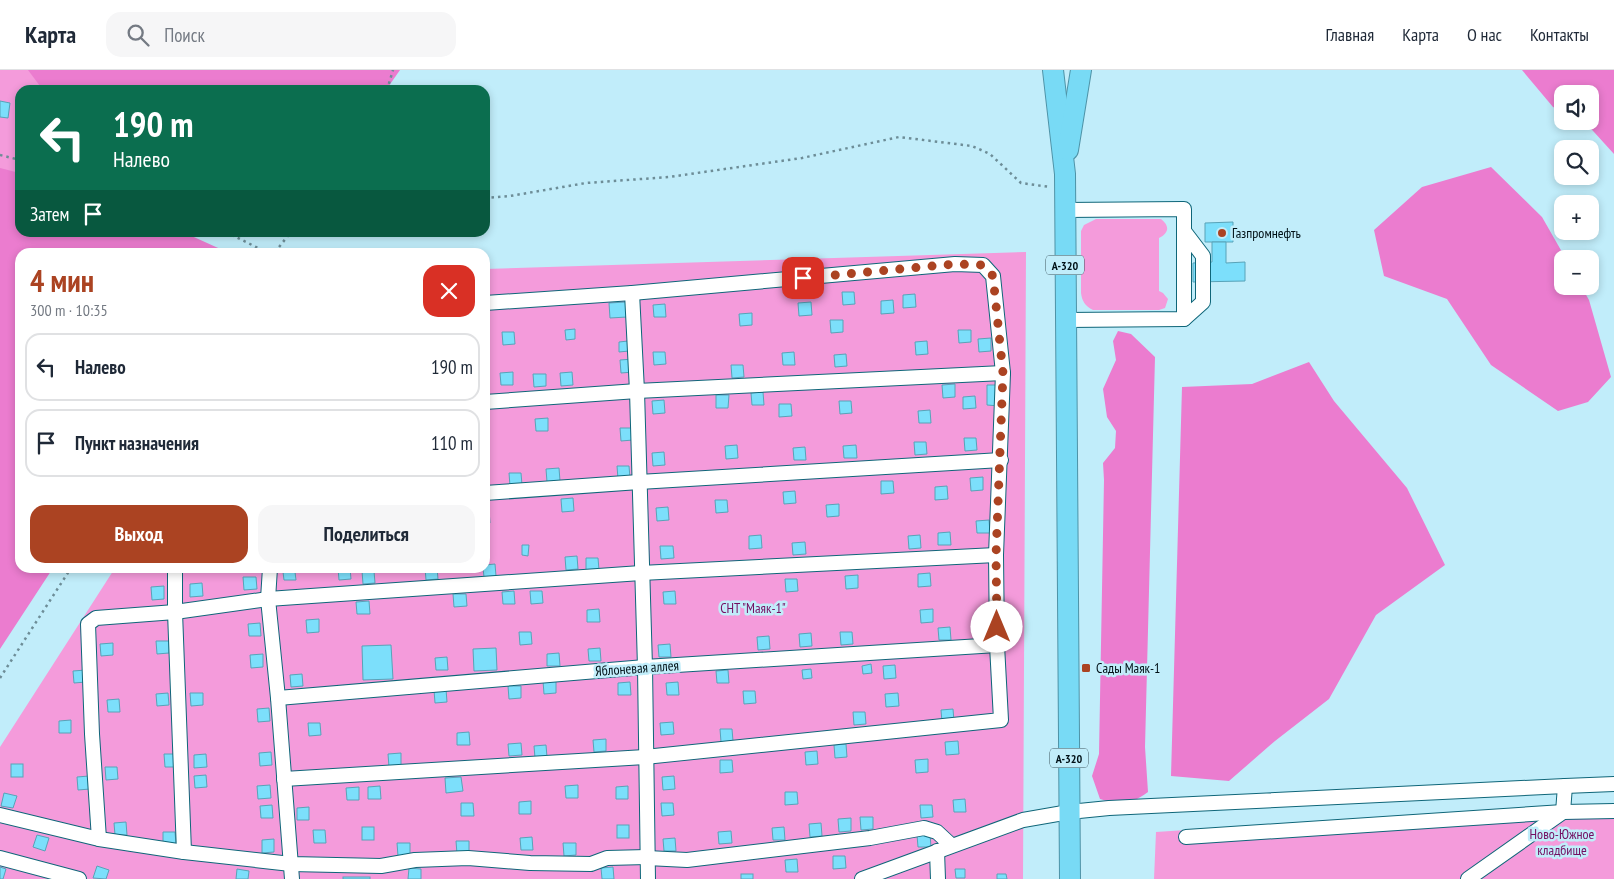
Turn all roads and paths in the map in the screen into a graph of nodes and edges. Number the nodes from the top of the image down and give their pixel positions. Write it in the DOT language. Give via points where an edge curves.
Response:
graph roads {
  1 [pos="393,70"];
  2 [pos="1053,70"];
  3 [pos="1081,70"];
  4 [pos="388,85"];
  5 [pos="0,155"];
  6 [pos="15,159"];
  7 [pos="1065,182"];
  8 [pos="490,198"];
  9 [pos="1065,210"];
  10 [pos="1184,232"];
  11 [pos="236,237"];
  12 [pos="287,237"];
  13 [pos="258,248"];
  14 [pos="279,248"];
  15 [pos="632,293"];
  16 [pos="490,303"];
  17 [pos="1184,319"];
  18 [pos="1066,320"];
  19 [pos="1003,373"];
  20 [pos="637,391"];
  21 [pos="490,402"];
  22 [pos="1000,460"];
  23 [pos="639,482"];
  24 [pos="490,493"];
  25 [pos="996,556"];
  26 [pos="68,573"];
  27 [pos="175,573"];
  28 [pos="270,573"];
  29 [pos="642,573"];
  30 [pos="268,599"];
  31 [pos="175,612"];
  32 [pos="997,645"];
  33 [pos="645,667"];
  34 [pos="0,678"];
  35 [pos="278,698"];
  36 [pos="646,757"];
  37 [pos="284,779"];
  38 [pos="1614,784"];
  39 [pos="1565,786"];
  40 [pos="1614,811"];
  41 [pos="1069,812"];
  42 [pos="1563,812"];
  43 [pos="0,815"];
  44 [pos="1186,837"];
  45 [pos="99,839"];
  46 [pos="951,845"];
  47 [pos="937,851"];
  48 [pos="184,852"];
  49 [pos="647,857"];
  50 [pos="0,858"];
  51 [pos="291,864"];
  52 [pos="79,879"];
  53 [pos="292,879"];
  54 [pos="648,879"];
  55 [pos="862,879"];
  56 [pos="938,879"];
  57 [pos="1070,879"];
  58 [pos="1468,879"];
  1 -- 4 [label="path"];
  2 -- 7 [label="highway, А-320"];
  3 -- 7 [label="highway, А-320"];
  5 -- 6 [label="path"];
  7 -- 8 [label="path" via="1021,183 990,154 972,146 899,138 794,159"];
  7 -- 9 [label="highway, А-320"];
  9 -- 10 [label="lane" via="1184,209"];
  9 -- 18 [label="highway, А-320"];
  10 -- 17 [label="lane"];
  10 -- 17 [label="lane" via="1203,256 1204,302"];
  11 -- 13 [label="path"];
  12 -- 14 [label="path"];
  15 -- 16 [label="lane"];
  15 -- 19 [label="lane" via="955,264 983,265 993,276"];
  15 -- 20 [label="lane"];
  17 -- 18 [label="lane"];
  18 -- 41 [label="highway, А-320"];
  19 -- 20 [label="lane"];
  19 -- 22 [label="lane"];
  20 -- 21 [label="lane"];
  20 -- 23 [label="lane"];
  22 -- 23 [label="lane"];
  22 -- 25 [label="lane"];
  23 -- 24 [label="lane"];
  23 -- 29 [label="lane"];
  25 -- 29 [label="lane"];
  25 -- 32 [label="lane"];
  26 -- 34 [label="path"];
  27 -- 31 [label="lane"];
  28 -- 30 [label="lane"];
  29 -- 30 [label="lane"];
  29 -- 33 [label="lane"];
  30 -- 31 [label="lane"];
  30 -- 35 [label="lane"];
  31 -- 45 [label="lane" via="96,618 88,624"];
  31 -- 48 [label="lane"];
  32 -- 33 [label="lane, Яблоневая аллея"];
  32 -- 36 [label="lane" via="1001,720"];
  33 -- 35 [label="lane, Яблоневая аллея"];
  33 -- 36 [label="lane"];
  35 -- 37 [label="lane"];
  36 -- 37 [label="lane"];
  36 -- 49 [label="lane"];
  37 -- 51 [label="lane"];
  38 -- 39 [label="lane"];
  39 -- 41 [label="lane"];
  39 -- 42 [label="lane"];
  40 -- 42 [label="lane"];
  41 -- 46 [label="lane" via="1023,820"];
  41 -- 57 [label="highway, А-320"];
  42 -- 44 [label="lane"];
  42 -- 58 [label="lane"];
  43 -- 45 [label="lane"];
  45 -- 48 [label="lane"];
  46 -- 47 [label="lane"];
  46 -- 49 [label="lane" via="936,832 924,828 870,838 688,860"];
  47 -- 55 [label="lane"];
  47 -- 56 [label="lane"];
  48 -- 51 [label="lane"];
  49 -- 51 [label="lane" via="607,858 591,864 468,858 415,860 381,866"];
  49 -- 54 [label="lane"];
  50 -- 52 [label="lane"];
  51 -- 53 [label="lane"];
}
